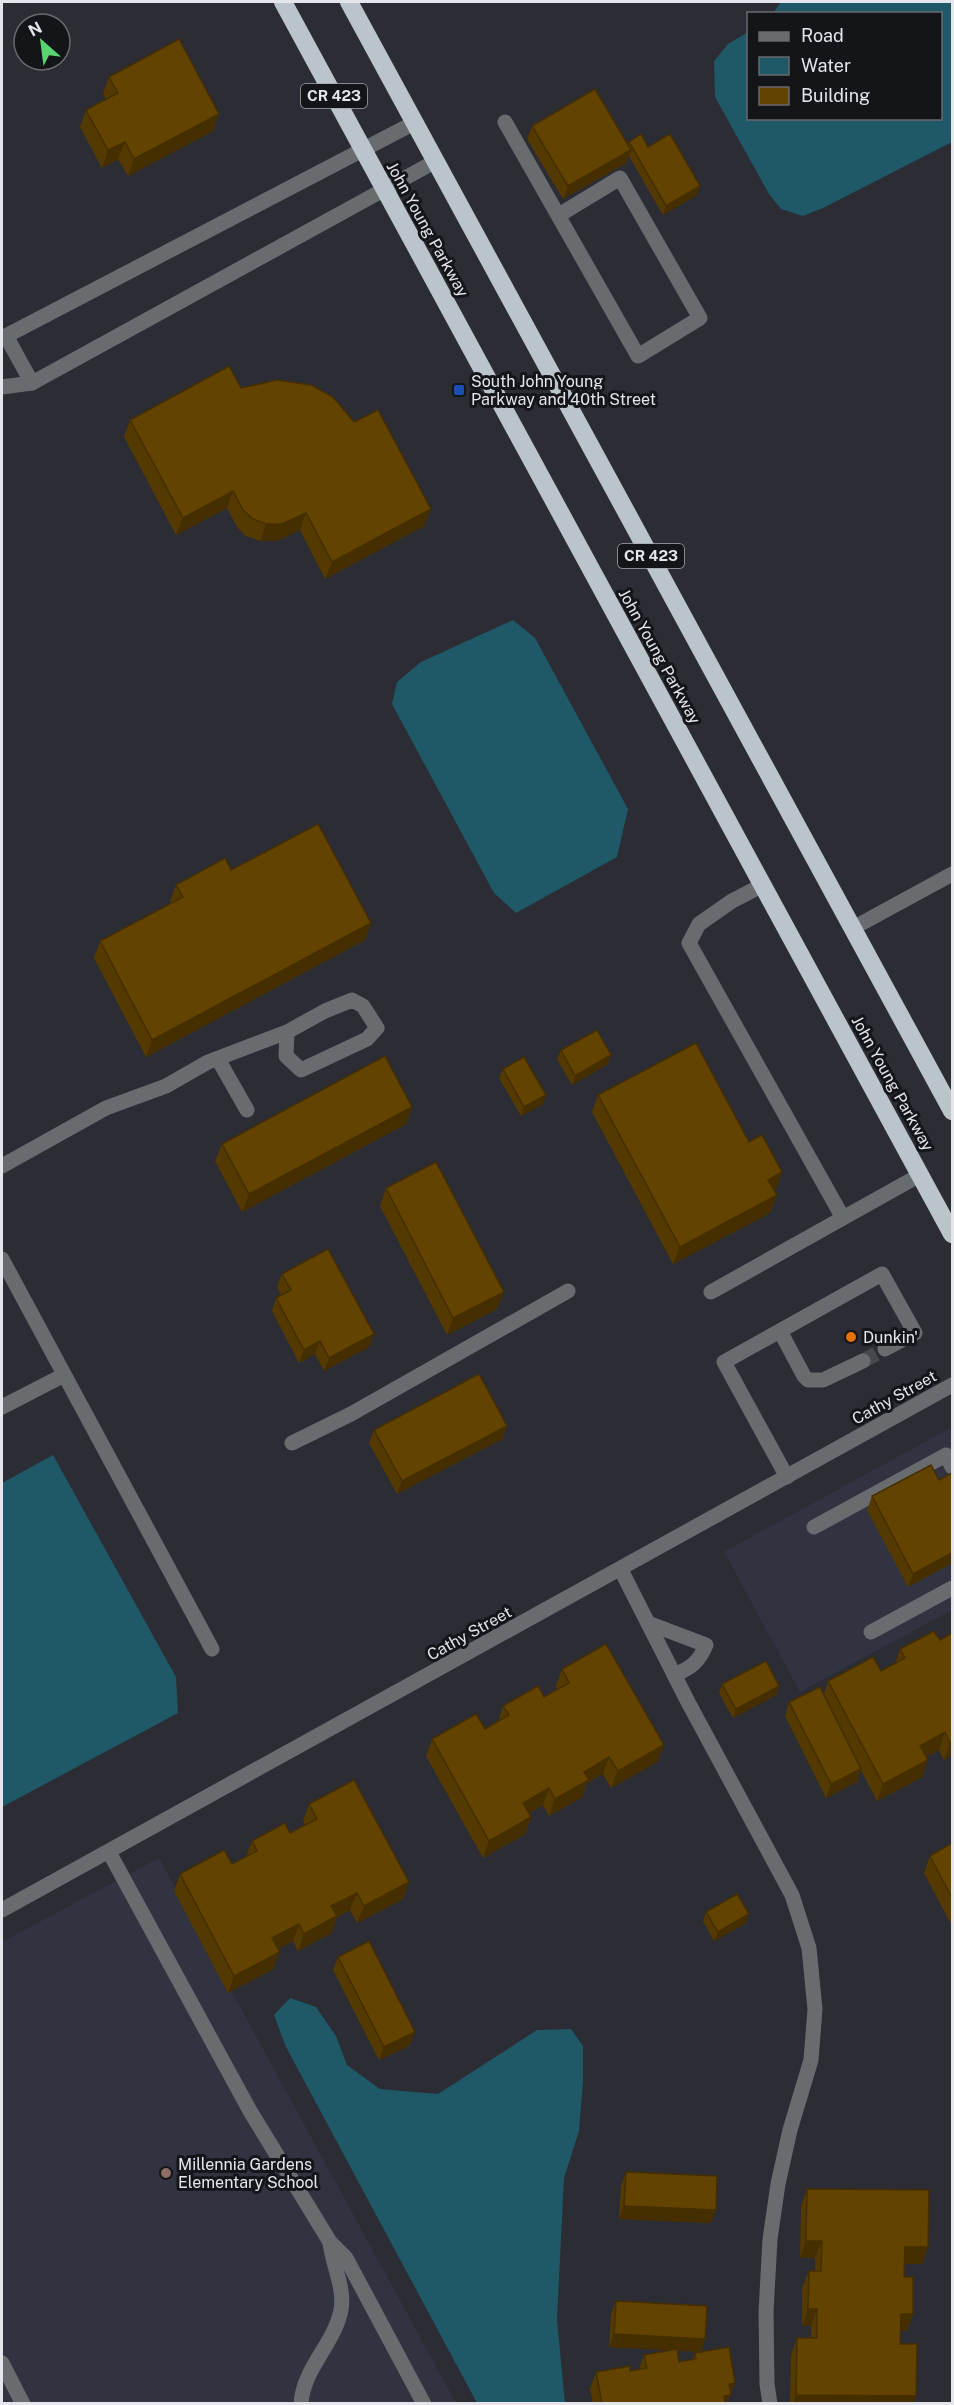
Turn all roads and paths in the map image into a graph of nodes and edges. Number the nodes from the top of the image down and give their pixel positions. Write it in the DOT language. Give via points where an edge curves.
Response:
graph roads {
  1 [pos="283,2"];
  2 [pos="348,2"];
  3 [pos="505,122"];
  4 [pos="414,123"];
  5 [pos="362,148"];
  6 [pos="436,161"];
  7 [pos="385,190"];
  8 [pos="559,215"];
  9 [pos="4,337"];
  10 [pos="32,383"];
  11 [pos="2,387"];
  12 [pos="952,874"];
  13 [pos="763,885"];
  14 [pos="853,928"];
  15 [pos="287,1032"];
  16 [pos="218,1059"];
  17 [pos="247,1110"];
  18 [pos="952,1111"];
  19 [pos="2,1166"];
  20 [pos="920,1175"];
  21 [pos="843,1218"];
  22 [pos="952,1234"];
  23 [pos="2,1259"];
  24 [pos="568,1291"];
  25 [pos="711,1292"];
  26 [pos="780,1331"];
  27 [pos="885,1349"];
  28 [pos="862,1361"];
  29 [pos="64,1375"];
  30 [pos="952,1385"];
  31 [pos="2,1407"];
  32 [pos="292,1443"];
  33 [pos="952,1467"];
  34 [pos="787,1477"];
  35 [pos="814,1527"];
  36 [pos="621,1570"];
  37 [pos="952,1588"];
  38 [pos="648,1623"];
  39 [pos="871,1632"];
  40 [pos="212,1649"];
  41 [pos="674,1675"];
  42 [pos="109,1852"];
  43 [pos="2,1910"];
  44 [pos="330,2242"];
  45 [pos="2,2363"];
  46 [pos="24,2403"];
  47 [pos="300,2403"];
  48 [pos="424,2403"];
  49 [pos="770,2403"];
  1 -- 5 [label="highway, John Young Parkway / CR 423"];
  2 -- 4 [label="highway, CR 423"];
  3 -- 8 [label="street"];
  4 -- 5 [label="street"];
  4 -- 6 [label="highway, CR 423"];
  5 -- 7 [label="highway, John Young Parkway / CR 423"];
  5 -- 9 [label="street"];
  6 -- 7 [label="street"];
  6 -- 14 [label="highway, CR 423"];
  7 -- 10 [label="street"];
  7 -- 13 [label="highway, John Young Parkway / CR 423"];
  8 -- 8 [label="street" via="638,356 700,318 620,178"];
  9 -- 10 [label="street"];
  10 -- 11 [label="street"];
  12 -- 14 [label="street"];
  13 -- 20 [label="highway, John Young Parkway / CR 423"];
  13 -- 21 [label="street" via="699,924 689,943"];
  14 -- 18 [label="highway, CR 423"];
  15 -- 15 [label="street" via="352,1000 363,1006 377,1028 368,1040 301,1070 286,1056"];
  15 -- 16 [label="street"];
  16 -- 17 [label="street"];
  16 -- 19 [label="street" via="166,1086 106,1108"];
  20 -- 21 [label="street"];
  20 -- 22 [label="highway, John Young Parkway / CR 423"];
  21 -- 25 [label="street"];
  23 -- 29 [label="street"];
  24 -- 32 [label="street" via="351,1414"];
  26 -- 27 [label="street" via="882,1274 915,1333"];
  26 -- 28 [label="street" via="808,1380 823,1380"];
  26 -- 34 [label="street" via="724,1362"];
  29 -- 31 [label="street"];
  29 -- 40 [label="street"];
  30 -- 34 [label="street, Cathy Street"];
  33 -- 35 [label="street" via="946,1455"];
  34 -- 36 [label="street, Cathy Street"];
  36 -- 38 [label="street"];
  36 -- 42 [label="street, Cathy Street"];
  37 -- 39 [label="street"];
  38 -- 41 [label="street"];
  38 -- 41 [label="street" via="706,1645 692,1668"];
  41 -- 49 [label="street" via="792,1895 809,1948 815,2009 811,2060 790,2130 770,2239 766,2312"];
  42 -- 43 [label="street, Cathy Street"];
  42 -- 44 [label="street" via="250,2111"];
  44 -- 47 [label="street" via="341,2307 333,2335 308,2375"];
  44 -- 48 [label="street" via="346,2259"];
  45 -- 46 [label="street"];
}
